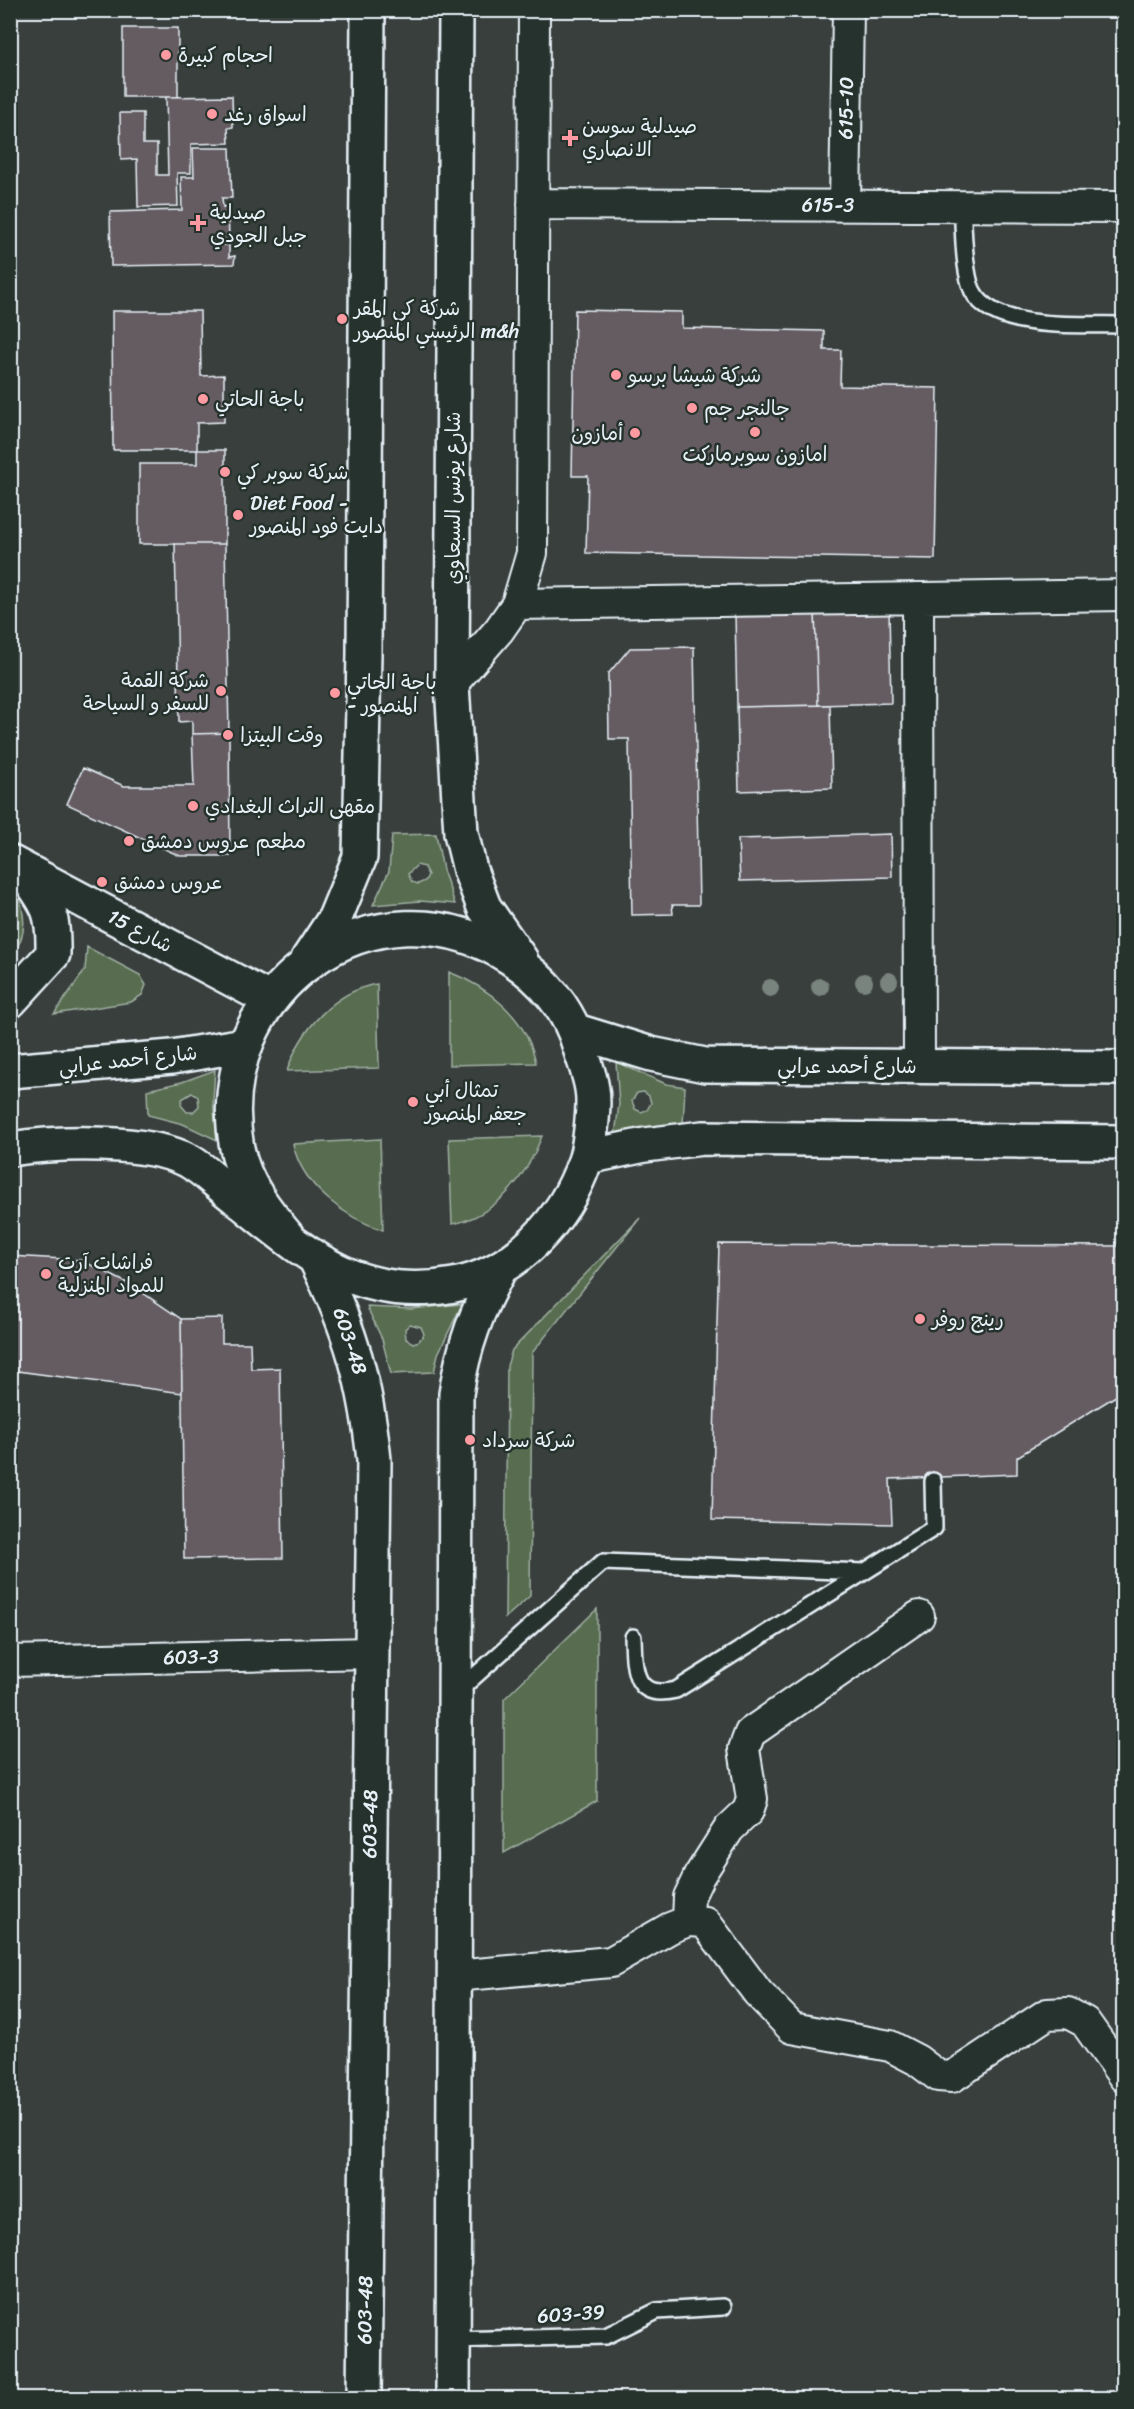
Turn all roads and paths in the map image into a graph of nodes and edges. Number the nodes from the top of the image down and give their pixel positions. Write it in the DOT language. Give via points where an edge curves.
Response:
graph roads {
  1 [pos="368,10"];
  2 [pos="456,10"];
  3 [pos="534,10"];
  4 [pos="848,10"];
  5 [pos="533,204"];
  6 [pos="845,205"];
  7 [pos="962,206"];
  8 [pos="1124,207"];
  9 [pos="1124,325"];
  10 [pos="1124,595"];
  11 [pos="918,598"];
  12 [pos="517,604"];
  13 [pos="452,684"];
  14 [pos="16,866"];
  15 [pos="306,963"];
  16 [pos="527,969"];
  17 [pos="271,1000"];
  18 [pos="10,1001"];
  19 [pos="576,1031"];
  20 [pos="244,1045"];
  21 [pos="919,1066"];
  22 [pos="1124,1068"];
  23 [pos="10,1071"];
  24 [pos="1124,1142"];
  25 [pos="10,1149"];
  26 [pos="587,1157"];
  27 [pos="303,1251"];
  28 [pos="501,1267"];
  29 [pos="933,1481"];
  30 [pos="864,1572"];
  31 [pos="919,1616"];
  32 [pos="633,1637"];
  33 [pos="372,1653"];
  34 [pos="10,1661"];
  35 [pos="454,1695"];
  36 [pos="688,1921"];
  37 [pos="454,1976"];
  38 [pos="1124,2077"];
  39 [pos="723,2307"];
  40 [pos="453,2340"];
  41 [pos="364,2398"];
  42 [pos="453,2398"];
  1 -- 15 [label="main road" via="360,857 335,918"];
  2 -- 13 [label="main road, شارع يونس السبعاوي"];
  3 -- 5 [label="street"];
  4 -- 6 [label="street, 615-10"];
  5 -- 6 [label="street, 615-3"];
  5 -- 12 [label="street" via="532,553"];
  6 -- 7 [label="street, 615-3"];
  7 -- 8 [label="street, 615-3"];
  7 -- 9 [label="lane" via="970,284 982,306 1014,321"];
  10 -- 11 [label="street"];
  11 -- 12 [label="street"];
  11 -- 21 [label="street"];
  12 -- 13 [label="street"];
  13 -- 16 [label="main road, شارع يونس السبعاوي" via="461,833 470,870 484,907"];
  14 -- 17 [label="main road, شارع 15"];
  14 -- 18 [label="main road" via="46,901 54,923 53,954"];
  15 -- 16 [label="main road" via="339,943 417,927 456,933 494,947"];
  15 -- 17 [label="main road" via="277,989"];
  16 -- 19 [label="main road" via="555,997"];
  17 -- 20 [label="main road"];
  19 -- 21 [label="main road, شارع أحمد عرابي" via="651,1054 705,1065"];
  19 -- 26 [label="main road" via="593,1093"];
  20 -- 23 [label="main road, شارع أحمد عرابي" via="172,1058"];
  20 -- 27 [label="main road" via="233,1097 237,1150 257,1200"];
  21 -- 22 [label="main road, شارع أحمد عرابي"];
  24 -- 26 [label="main road" via="703,1138"];
  25 -- 27 [label="main road" via="119,1145 155,1149 190,1162"];
  26 -- 28 [label="main road" via="569,1201 539,1238"];
  27 -- 28 [label="main road" via="366,1283 412,1290 458,1284"];
  27 -- 33 [label="main road, 603-48" via="340,1307 369,1408 374,1460"];
  28 -- 35 [label="main road" via="470,1328 456,1394"];
  29 -- 30 [label="lane" via="934,1528"];
  30 -- 32 [label="lane" via="676,1690 660,1694 647,1689 637,1678"];
  30 -- 35 [label="lane" via="603,1562"];
  31 -- 36 [label="street" via="750,1733 744,1749 752,1799 748,1811 729,1829 699,1876 690,1897"];
  33 -- 34 [label="street, 603-3"];
  33 -- 41 [label="main road, 603-48"];
  35 -- 37 [label="main road"];
  36 -- 37 [label="street" via="611,1962"];
  36 -- 38 [label="street" via="705,1923 758,1993 792,2028 890,2046 938,2076 952,2077 1047,2014 1068,2013 1085,2022"];
  37 -- 40 [label="main road"];
  39 -- 40 [label="lane, 603-39" via="657,2311 606,2336"];
  40 -- 42 [label="main road"];
}
